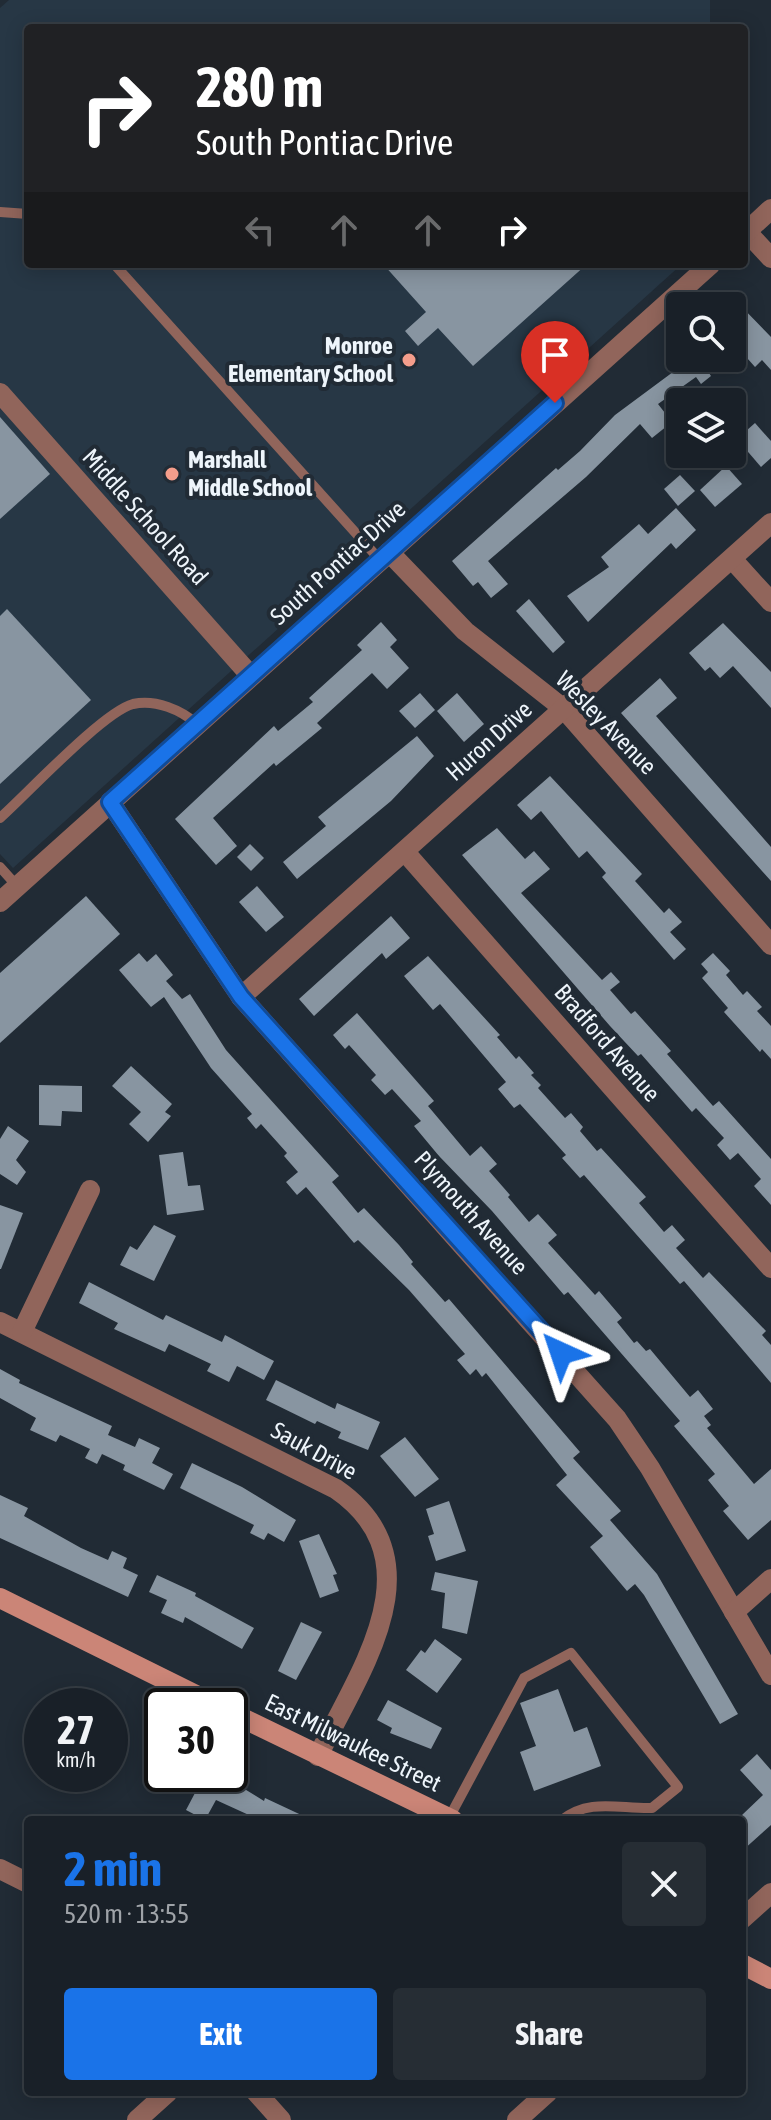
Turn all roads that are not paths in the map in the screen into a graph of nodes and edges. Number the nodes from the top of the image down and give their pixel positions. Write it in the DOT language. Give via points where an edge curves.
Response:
graph roads {
  1 [pos="771,209"];
  2 [pos="0,212"];
  3 [pos="24,214"];
  4 [pos="748,230"];
  5 [pos="748,236"];
  6 [pos="771,258"];
  7 [pos="118,268"];
  8 [pos="707,268"];
  9 [pos="0,393"];
  10 [pos="771,523"];
  11 [pos="385,556"];
  12 [pos="732,559"];
  13 [pos="771,602"];
  14 [pos="251,676"];
  15 [pos="564,709"];
  16 [pos="197,724"];
  17 [pos="110,802"];
  18 [pos="0,818"];
  19 [pos="405,852"];
  20 [pos="0,867"];
  21 [pos="17,886"];
  22 [pos="0,902"];
  23 [pos="771,945"];
  24 [pos="241,997"];
  25 [pos="90,1190"];
  26 [pos="771,1268"];
  27 [pos="0,1322"];
  28 [pos="22,1332"];
  29 [pos="771,1579"];
  30 [pos="0,1598"];
  31 [pos="734,1612"];
  32 [pos="771,1675"];
  33 [pos="182,1688"];
  34 [pos="248,1721"];
  35 [pos="318,1756"];
  36 [pos="445,1816"];
  37 [pos="453,1816"];
  38 [pos="567,1816"];
  39 [pos="0,1869"];
  40 [pos="24,1881"];
  41 [pos="771,1893"];
  42 [pos="746,1915"];
  43 [pos="746,1966"];
  44 [pos="771,1979"];
  45 [pos="164,2096"];
  46 [pos="260,2096"];
  47 [pos="544,2096"];
  48 [pos="137,2120"];
  49 [pos="281,2120"];
  50 [pos="517,2120"];
  1 -- 4 [label="street"];
  2 -- 3 [label="lane"];
  5 -- 6 [label="street"];
  7 -- 11 [label="lane"];
  8 -- 11 [label="street, South Pontiac Drive"];
  9 -- 14 [label="street, Middle School Road"];
  10 -- 12 [label="street, Huron Drive"];
  11 -- 14 [label="street, South Pontiac Drive"];
  11 -- 15 [label="street, Wesley Avenue" via="465,631"];
  12 -- 13 [label="street"];
  12 -- 15 [label="street, Huron Drive"];
  14 -- 16 [label="street, South Pontiac Drive"];
  15 -- 19 [label="street, Huron Drive"];
  15 -- 23 [label="street, Wesley Avenue"];
  16 -- 17 [label="street, South Pontiac Drive"];
  16 -- 18 [label="lane" via="182,711 133,704 110,717"];
  17 -- 21 [label="street, South Pontiac Drive"];
  17 -- 24 [label="street, Plymouth Avenue"];
  19 -- 24 [label="street, Huron Drive"];
  19 -- 26 [label="street, Bradford Avenue"];
  20 -- 21 [label="lane"];
  21 -- 22 [label="street, South Pontiac Drive"];
  24 -- 31 [label="street, Plymouth Avenue" via="617,1419"];
  25 -- 28 [label="street"];
  27 -- 28 [label="street, Sauk Drive"];
  28 -- 35 [label="street, Sauk Drive" via="336,1489 368,1517 386,1557 388,1599"];
  29 -- 31 [label="street"];
  30 -- 33 [label="main road"];
  31 -- 32 [label="street, Plymouth Avenue"];
  34 -- 35 [label="main road, East Milwaukee Street"];
  35 -- 36 [label="main road, East Milwaukee Street"];
  37 -- 38 [label="lane" via="524,1678 571,1653 678,1787 652,1808 592,1805"];
  39 -- 40 [label="street"];
  41 -- 42 [label="street"];
  43 -- 44 [label="main road"];
  45 -- 48 [label="street"];
  46 -- 49 [label="street"];
  47 -- 50 [label="street"];
}
